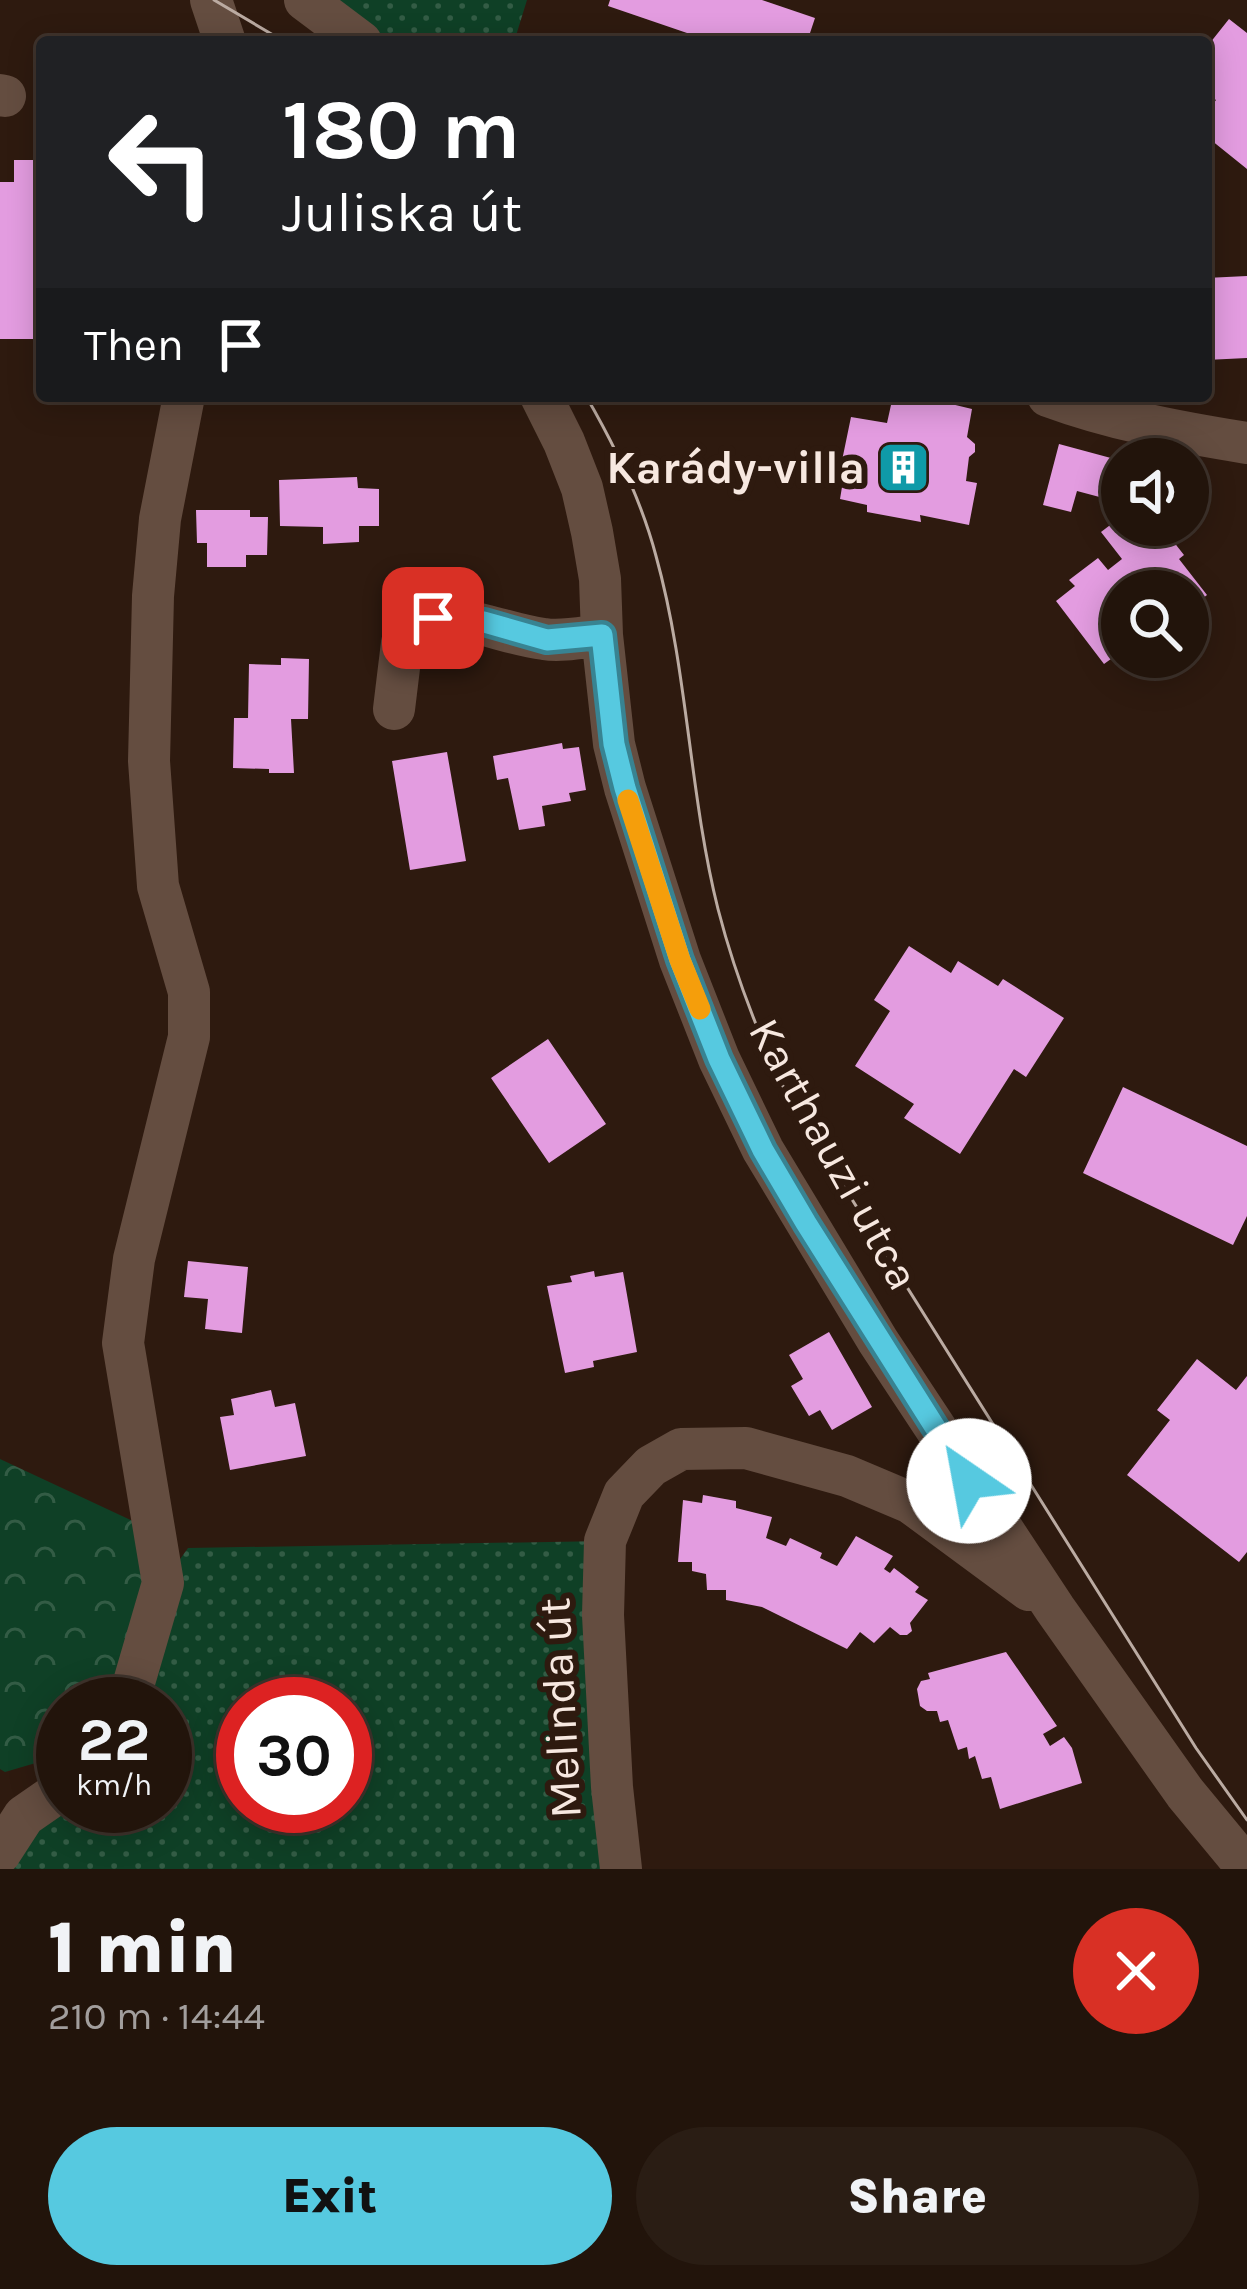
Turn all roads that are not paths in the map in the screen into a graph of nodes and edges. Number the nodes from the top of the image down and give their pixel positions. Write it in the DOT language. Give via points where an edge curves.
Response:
graph roads {
  1 [pos="211,0"];
  2 [pos="305,0"];
  3 [pos="223,36"];
  4 [pos="354,36"];
  5 [pos="183,402"];
  6 [pos="544,402"];
  7 [pos="1064,402"];
  8 [pos="1247,443"];
  9 [pos="602,635"];
  10 [pos="394,709"];
  11 [pos="1054,1609"];
  12 [pos="136,1677"];
  13 [pos="12,1809"];
  14 [pos="0,1853"];
  15 [pos="1247,1868"];
  16 [pos="621,1869"];
  1 -- 3 [label="street"];
  2 -- 4 [label="street"];
  5 -- 12 [label="street" via="160,519 149,761 158,886 189,992 189,1037 134,1259 123,1343 163,1583"];
  6 -- 9 [label="street, Karthauzi utca" via="582,488"];
  7 -- 8 [label="street"];
  9 -- 10 [label="street" via="547,640 484,622 413,623 402,643"];
  9 -- 11 [label="street, Karthauzi utca" via="625,788 719,1059 806,1223"];
  11 -- 15 [label="street, Karthauzi utca"];
  11 -- 16 [label="street, Melinda út" via="911,1503 847,1476 746,1448 681,1449 651,1466 624,1494 605,1541 602,1615"];
  13 -- 14 [label="street"];
}
